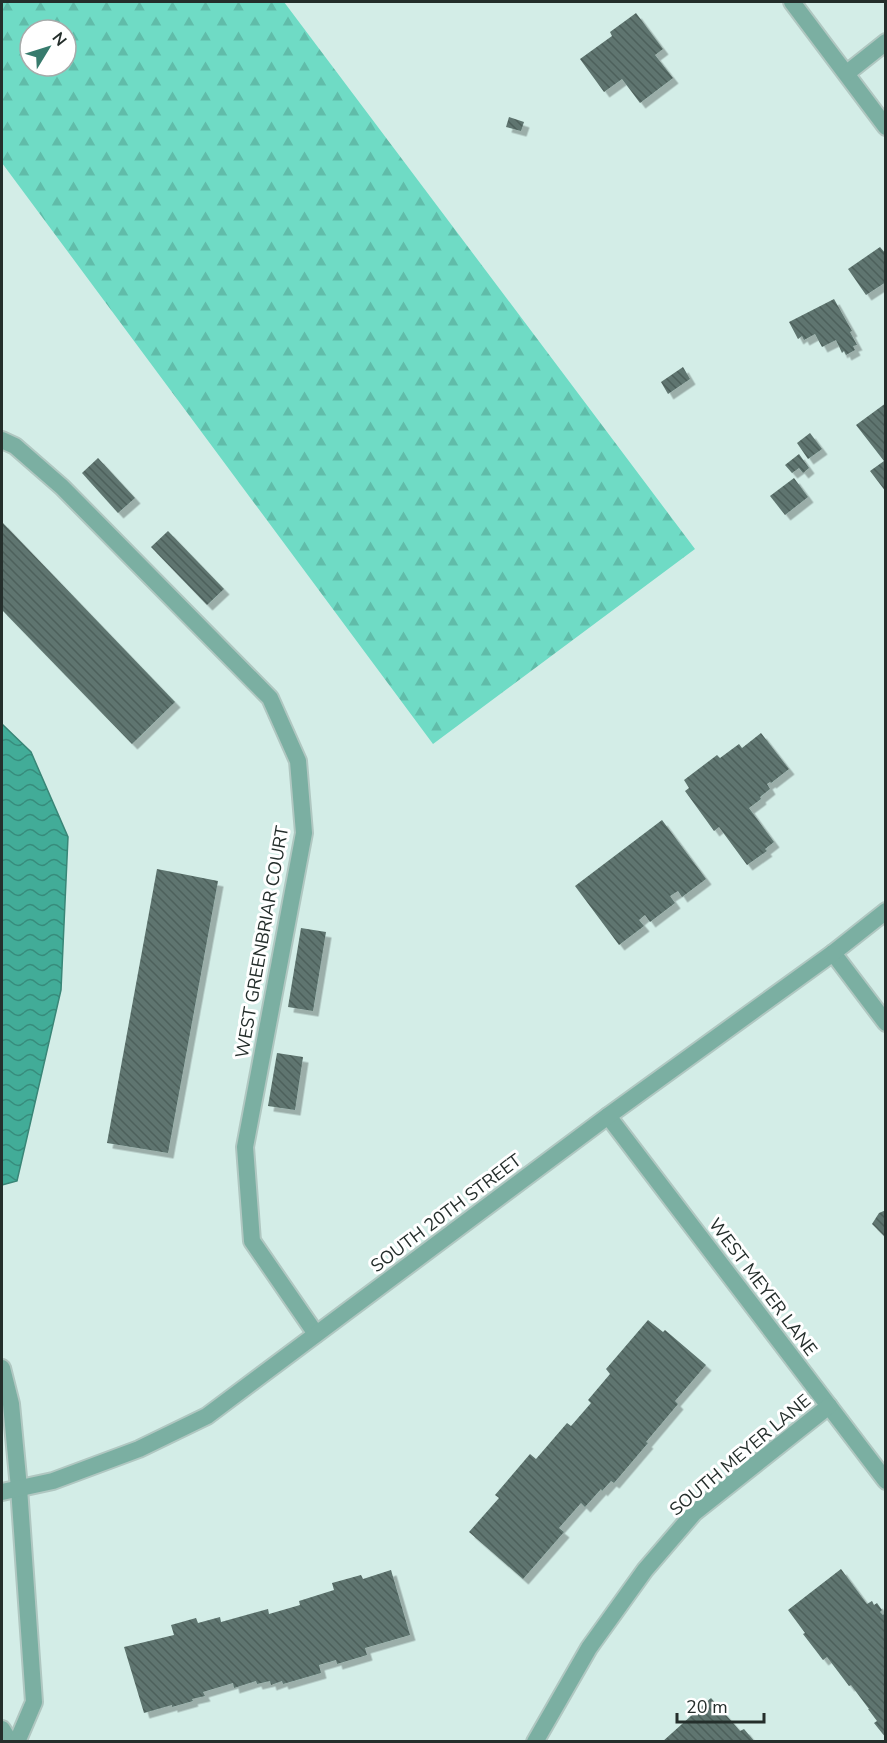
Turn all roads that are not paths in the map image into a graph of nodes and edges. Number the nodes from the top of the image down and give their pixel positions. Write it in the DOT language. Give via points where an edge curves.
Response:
graph roads {
  1 [pos="792,2"];
  2 [pos="885,42"];
  3 [pos="847,73"];
  4 [pos="885,127"];
  5 [pos="2,440"];
  6 [pos="885,911"];
  7 [pos="833,953"];
  8 [pos="885,1023"];
  9 [pos="608,1116"];
  10 [pos="316,1334"];
  11 [pos="2,1368"];
  12 [pos="829,1406"];
  13 [pos="885,1481"];
  14 [pos="19,1488"];
  15 [pos="2,1491"];
  16 [pos="2,1729"];
  17 [pos="10,1742"];
  18 [pos="17,1742"];
  19 [pos="535,1742"];
  1 -- 3 [label="street"];
  2 -- 3 [label="street"];
  3 -- 4 [label="street"];
  5 -- 10 [label="street, WEST GREENBRIAR COURT" via="15,446 63,487 270,698 298,761 304,833 245,1147 252,1241"];
  6 -- 7 [label="street, SOUTH 20TH STREET"];
  7 -- 8 [label="street"];
  7 -- 9 [label="street, SOUTH 20TH STREET"];
  9 -- 10 [label="street, SOUTH 20TH STREET"];
  9 -- 12 [label="street, WEST MEYER LANE"];
  10 -- 14 [label="street, SOUTH 20TH STREET" via="207,1416 139,1449 53,1481"];
  11 -- 14 [label="street" via="11,1404"];
  12 -- 13 [label="street, WEST MEYER LANE"];
  12 -- 19 [label="street, SOUTH MEYER LANE" via="694,1513 652,1562 589,1648"];
  14 -- 15 [label="street, SOUTH 20TH STREET"];
  14 -- 18 [label="street" via="34,1702"];
  16 -- 17 [label="street"];
}
